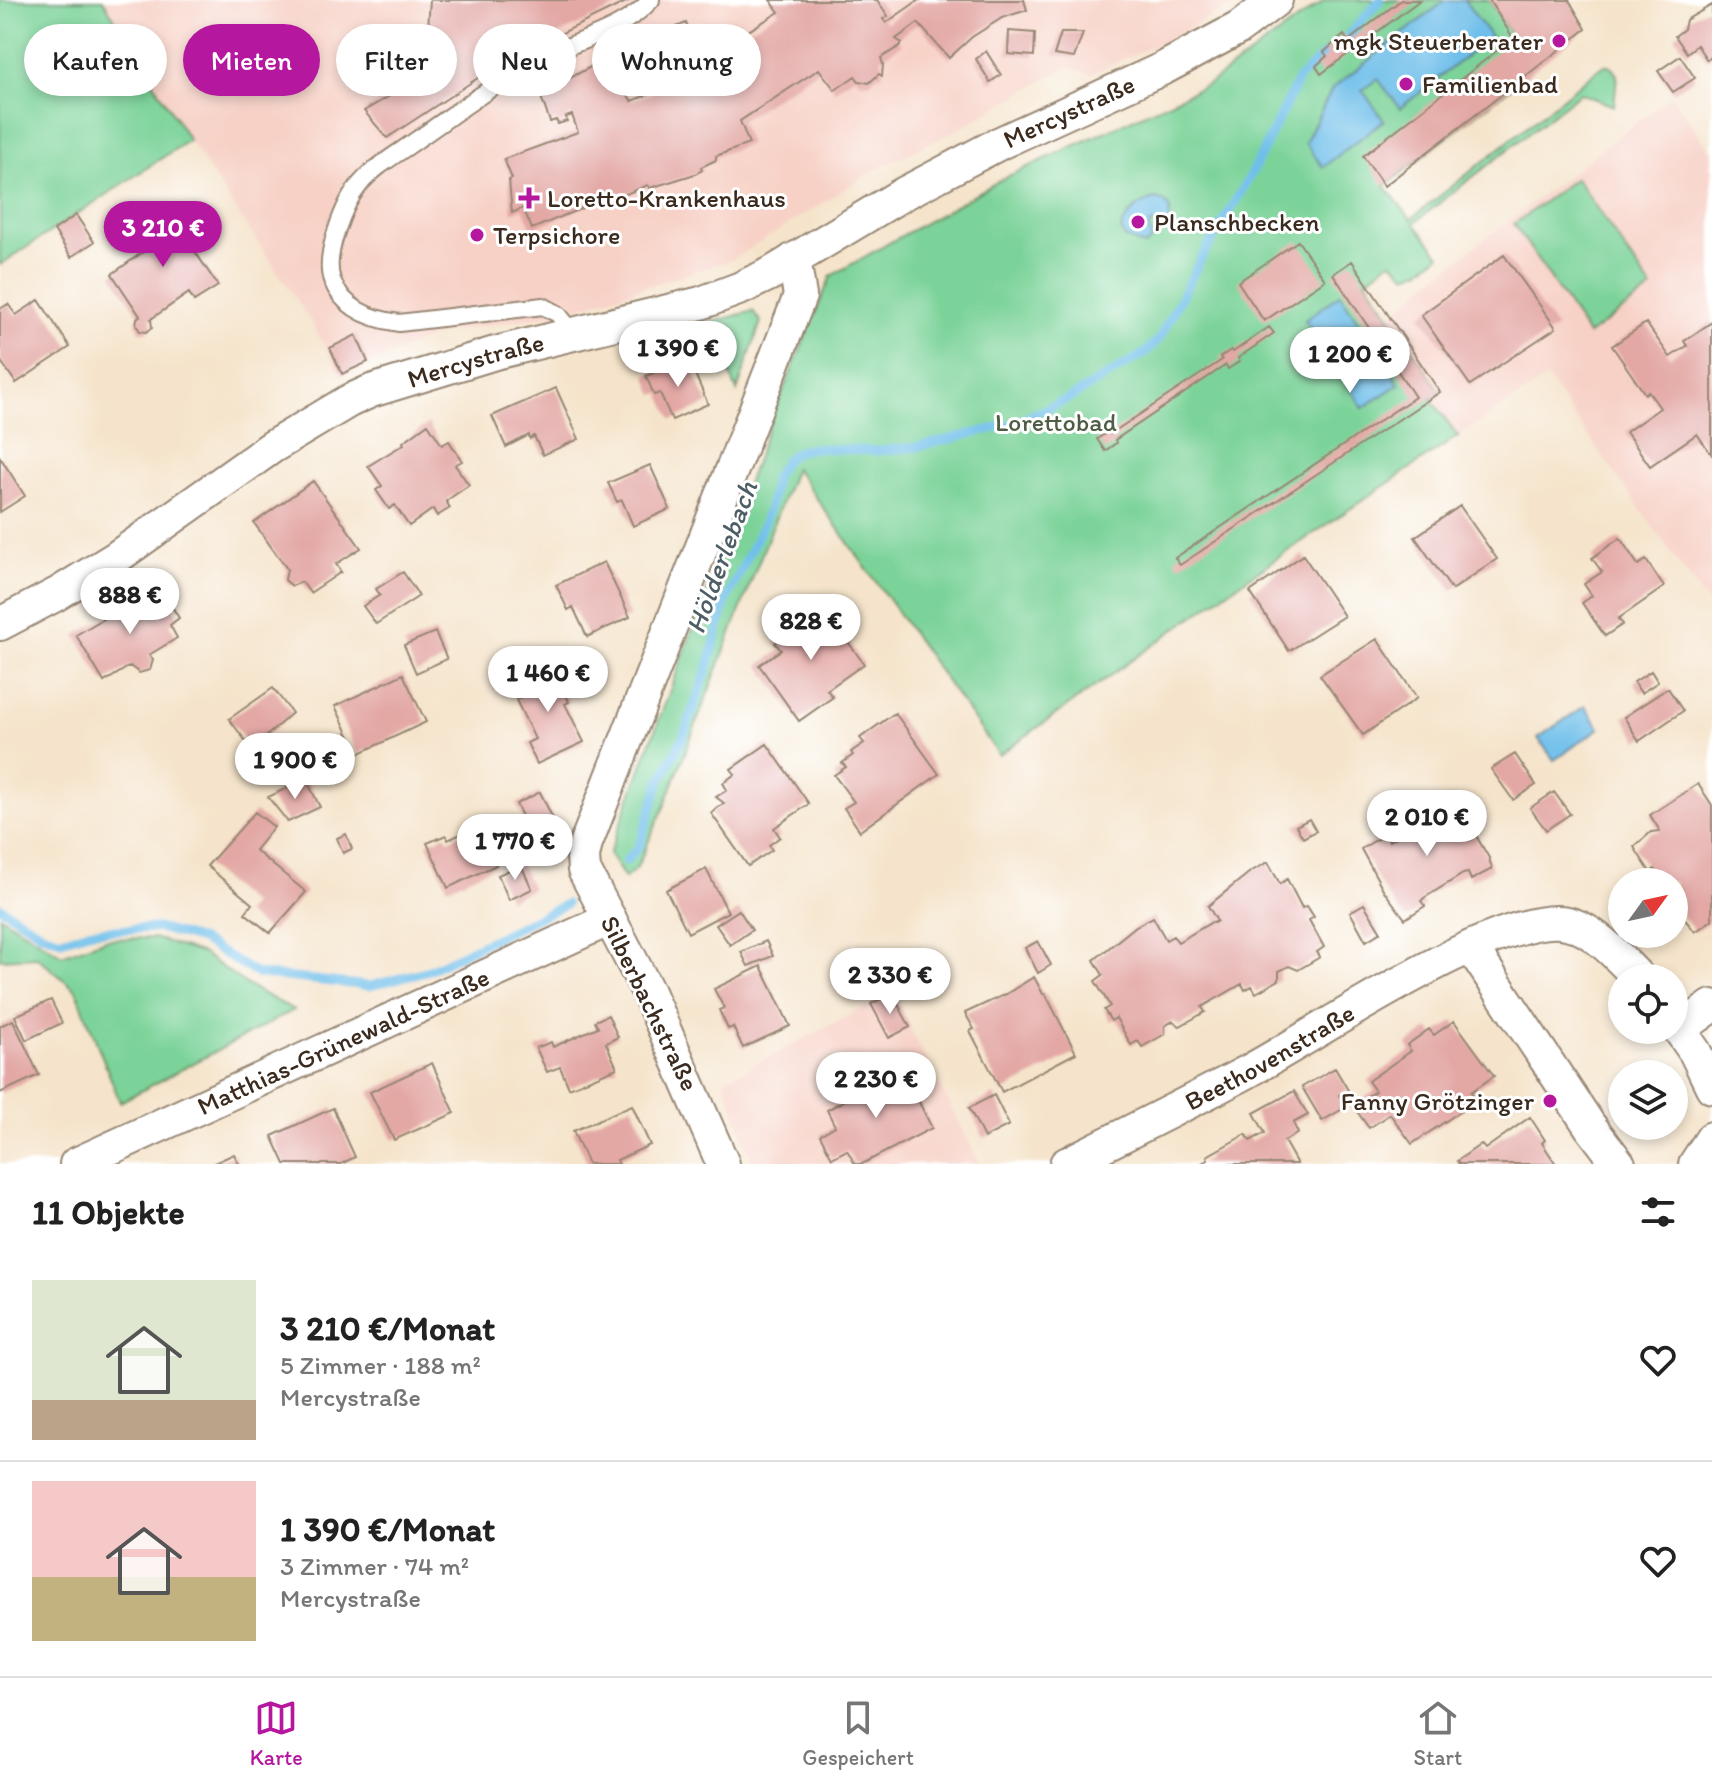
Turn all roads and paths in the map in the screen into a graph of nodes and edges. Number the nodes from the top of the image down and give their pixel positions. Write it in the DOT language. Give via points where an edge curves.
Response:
graph roads {
  1 [pos="651,0"];
  2 [pos="1276,0"];
  3 [pos="794,259"];
  4 [pos="574,334"];
  5 [pos="0,624"];
  6 [pos="606,910"];
  7 [pos="1471,947"];
  8 [pos="1625,964"];
  9 [pos="1712,1006"];
  10 [pos="1688,1019"];
  11 [pos="1688,1044"];
  12 [pos="1712,1087"];
  13 [pos="1712,1138"];
  14 [pos="76,1164"];
  15 [pos="723,1164"];
  16 [pos="1066,1164"];
  17 [pos="1619,1164"];
  18 [pos="1695,1164"];
  1 -- 4 [label="lane" via="636,16 527,58 360,184 333,243 330,277 338,294 360,313 399,323 543,306 558,314"];
  2 -- 3 [label="street, Mercystraße" via="1239,28 1000,143"];
  3 -- 4 [label="street, Mercystraße" via="701,303"];
  3 -- 6 [label="street, Silberbachstraße" via="800,296 586,843 584,870"];
  4 -- 5 [label="street, Mercystraße" via="495,353 349,401 272,447 117,557"];
  6 -- 14 [label="street, Matthias-Grünewald-Straße"];
  6 -- 15 [label="street, Silberbachstraße" via="656,1008"];
  7 -- 8 [label="street, Beethovenstraße" via="1538,923 1568,924 1603,943"];
  7 -- 16 [label="street, Beethovenstraße" via="1247,1072"];
  7 -- 17 [label="street"];
  9 -- 10 [label="street"];
  11 -- 12 [label="street"];
  13 -- 18 [label="street"];
}
